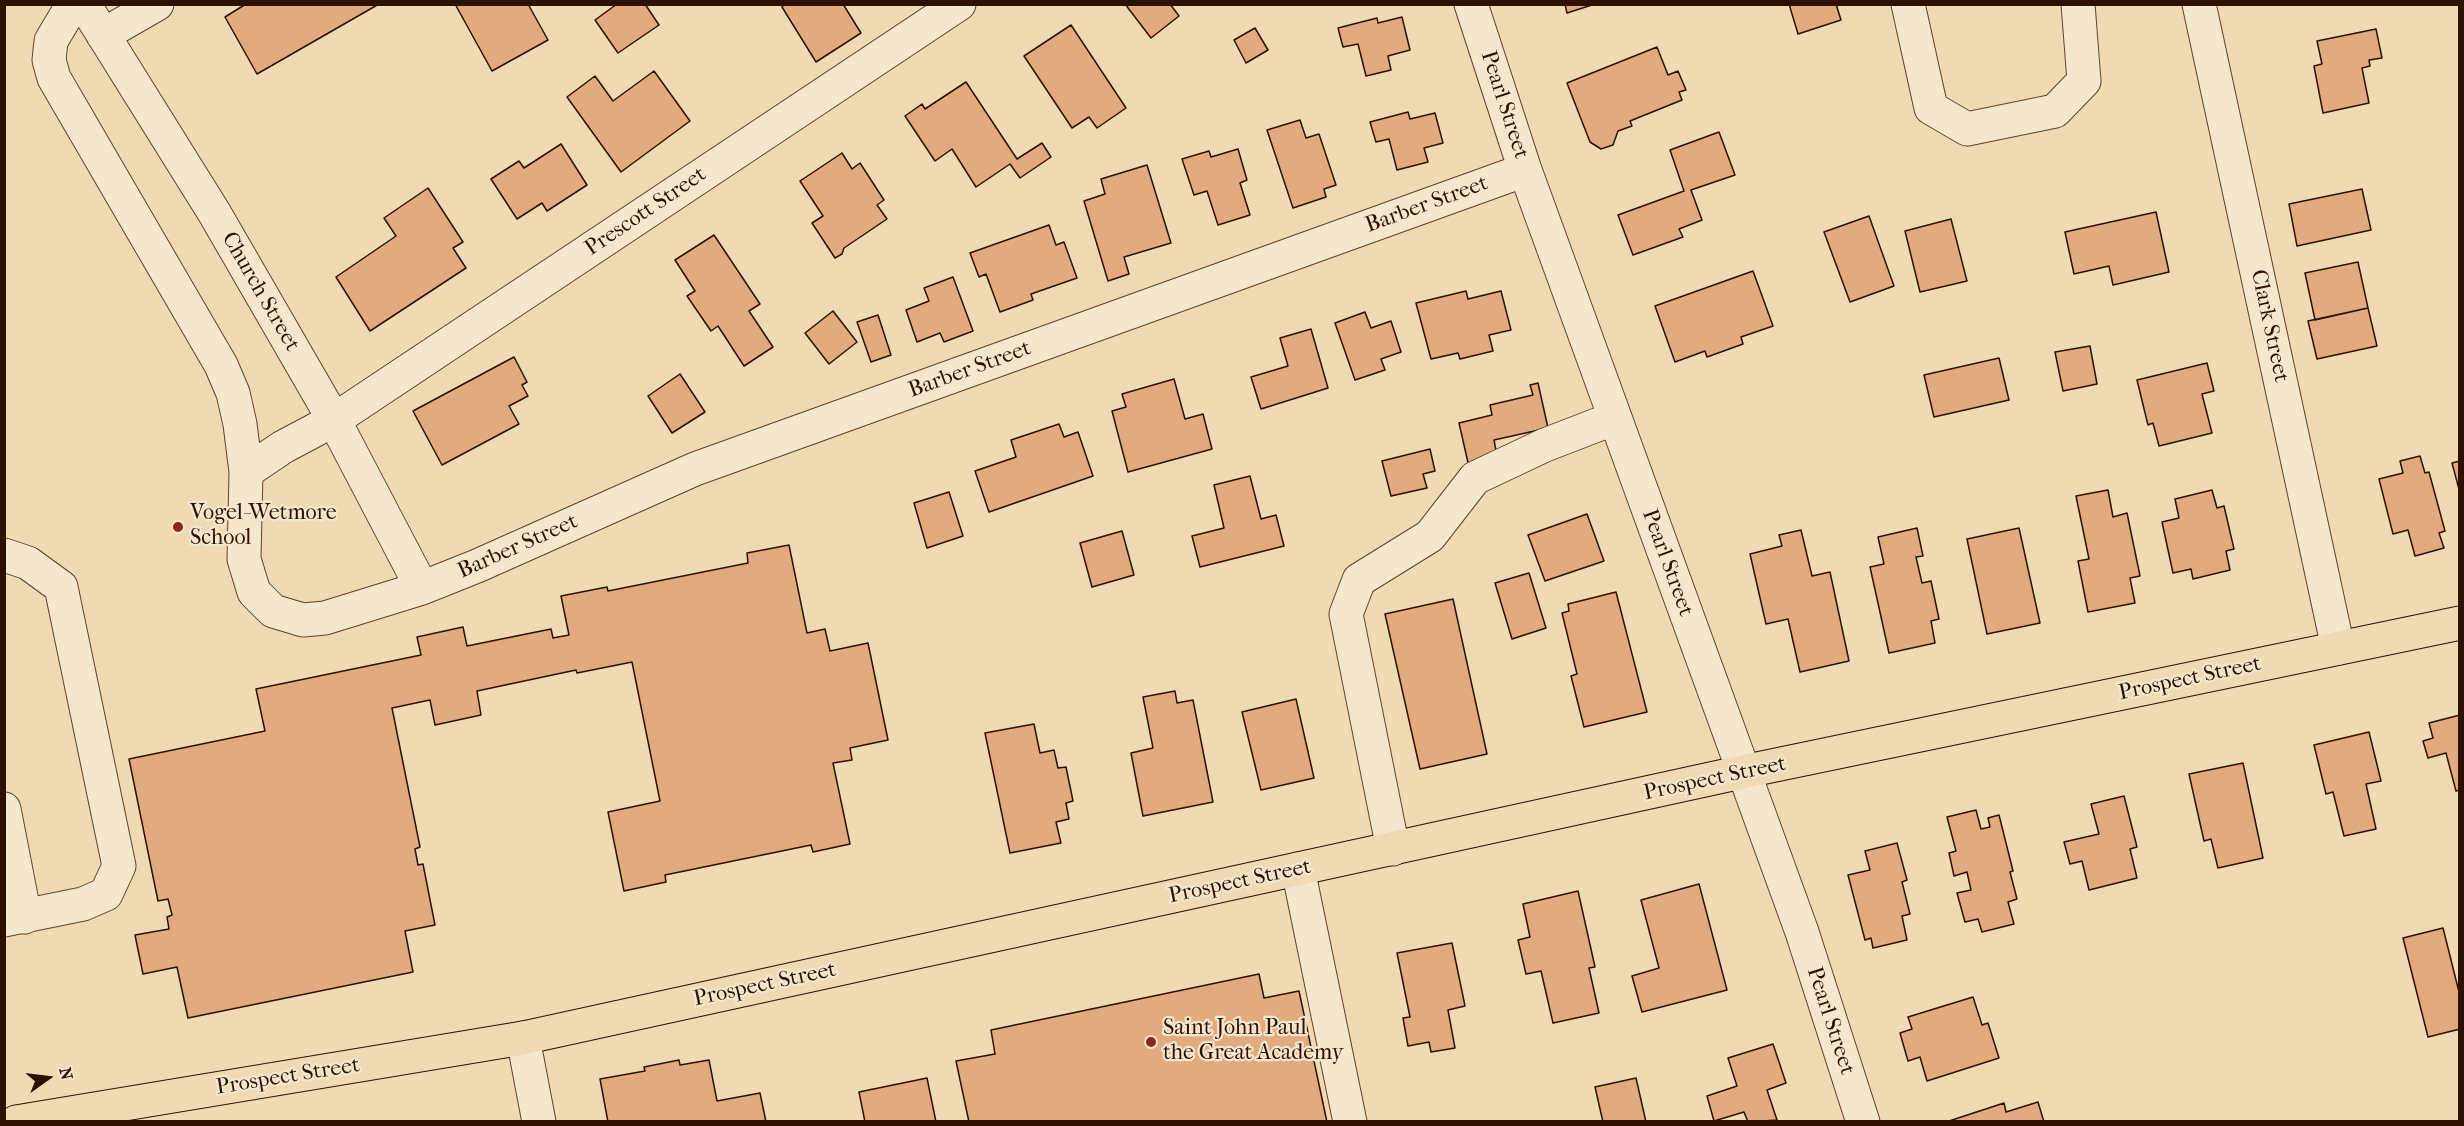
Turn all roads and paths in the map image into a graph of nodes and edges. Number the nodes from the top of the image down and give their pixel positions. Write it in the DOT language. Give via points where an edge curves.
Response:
graph roads {
  1 [pos="73,4"];
  2 [pos="84,4"];
  3 [pos="157,4"];
  4 [pos="959,4"];
  5 [pos="1471,4"];
  6 [pos="1908,4"];
  7 [pos="2079,4"];
  8 [pos="2199,4"];
  9 [pos="103,35"];
  10 [pos="1525,170"];
  11 [pos="1615,418"];
  12 [pos="334,420"];
  13 [pos="246,472"];
  14 [pos="4,555"];
  15 [pos="422,588"];
  16 [pos="2460,623"];
  17 [pos="2338,648"];
  18 [pos="1742,772"];
  19 [pos="4,809"];
  20 [pos="1393,849"];
  21 [pos="1298,869"];
  22 [pos="15,919"];
  23 [pos="523,1038"];
  24 [pos="16,1122"];
  25 [pos="539,1122"];
  26 [pos="1350,1122"];
  27 [pos="1863,1122"];
  1 -- 13 [label="street, Barber Street" via="51,41 54,78 221,365 233,393"];
  2 -- 9 [label="street, Church Street"];
  3 -- 9 [label="street"];
  4 -- 12 [label="street, Prescott Street"];
  5 -- 10 [label="street, Pearl Street"];
  6 -- 7 [label="street" via="1930,108 1967,129 2055,111 2084,81"];
  8 -- 17 [label="street, Clark Street"];
  9 -- 12 [label="street, Church Street" via="215,214"];
  10 -- 11 [label="street, Pearl Street"];
  10 -- 15 [label="street, Barber Street" via="695,469"];
  11 -- 18 [label="street, Pearl Street"];
  11 -- 20 [label="street" via="1475,478 1430,536 1359,580 1346,614"];
  12 -- 13 [label="street, Prescott Street"];
  12 -- 15 [label="street, Church Street"];
  13 -- 15 [label="street, Barber Street" via="244,559 254,592 273,611 303,620 326,618"];
  14 -- 22 [label="street" via="28,564 61,587 119,866 106,894 83,904"];
  16 -- 17 [label="main road, Prospect Street"];
  17 -- 18 [label="main road, Prospect Street"];
  18 -- 20 [label="main road, Prospect Street"];
  18 -- 27 [label="street, Pearl Street" via="1802,932"];
  19 -- 22 [label="street"];
  20 -- 21 [label="main road, Prospect Street"];
  21 -- 23 [label="main road, Prospect Street"];
  21 -- 26 [label="street"];
  23 -- 24 [label="main road, Prospect Street"];
  23 -- 25 [label="street"];
}
